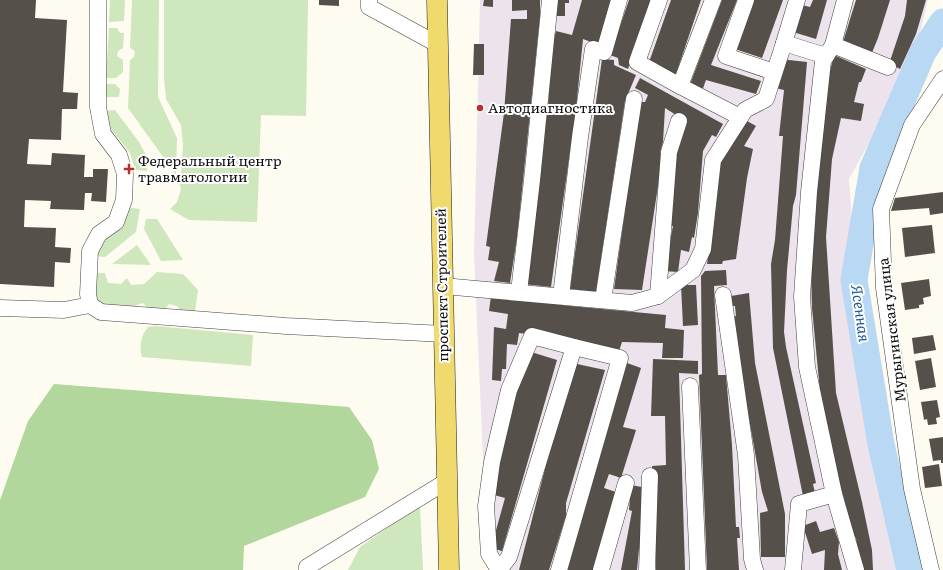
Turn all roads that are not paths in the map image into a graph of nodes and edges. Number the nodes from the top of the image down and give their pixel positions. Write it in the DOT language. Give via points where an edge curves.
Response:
graph roads {
  1 [pos="98,0"];
  2 [pos="369,0"];
  3 [pos="437,0"];
  4 [pos="550,0"];
  5 [pos="619,0"];
  6 [pos="659,0"];
  7 [pos="713,0"];
  8 [pos="746,0"];
  9 [pos="797,0"];
  10 [pos="845,0"];
  11 [pos="784,43"];
  12 [pos="437,44"];
  13 [pos="829,50"];
  14 [pos="888,67"];
  15 [pos="774,72"];
  16 [pos="943,79"];
  17 [pos="680,86"];
  18 [pos="634,99"];
  19 [pos="740,117"];
  20 [pos="679,121"];
  21 [pos="442,286"];
  22 [pos="519,292"];
  23 [pos="723,295"];
  24 [pos="561,296"];
  25 [pos="658,296"];
  26 [pos="603,300"];
  27 [pos="90,305"];
  28 [pos="0,308"];
  29 [pos="444,334"];
  30 [pos="574,347"];
  31 [pos="690,386"];
  32 [pos="650,476"];
  33 [pos="447,481"];
  34 [pos="626,483"];
  35 [pos="834,494"];
  36 [pos="307,570"];
  37 [pos="449,570"];
  38 [pos="499,570"];
  39 [pos="559,570"];
  40 [pos="602,570"];
  41 [pos="647,570"];
  42 [pos="698,570"];
  43 [pos="755,570"];
  44 [pos="793,570"];
  45 [pos="856,570"];
  46 [pos="931,570"];
  1 -- 27 [label="street" via="98,107 103,134 119,155 125,174 124,200 116,222 99,234 90,251"];
  2 -- 12 [label="street" via="369,7"];
  3 -- 12 [label="main road, проспект Строителей"];
  4 -- 22 [label="street"];
  5 -- 24 [label="street" via="604,52 593,49"];
  6 -- 17 [label="street" via="637,62"];
  7 -- 17 [label="street"];
  8 -- 15 [label="street" via="726,56"];
  9 -- 11 [label="street"];
  10 -- 13 [label="street"];
  11 -- 13 [label="street"];
  11 -- 15 [label="street"];
  12 -- 21 [label="main road, проспект Строителей"];
  13 -- 14 [label="street"];
  13 -- 35 [label="street" via="823,61 802,297 807,367"];
  15 -- 19 [label="street" via="766,99 745,110"];
  16 -- 46 [label="street, Мурыгинская улица" via="912,125 881,209 884,288 911,481"];
  17 -- 19 [label="street"];
  18 -- 26 [label="street"];
  19 -- 25 [label="street" via="713,160 703,249 693,270"];
  20 -- 25 [label="street" via="670,152"];
  21 -- 22 [label="street"];
  21 -- 29 [label="main road, проспект Строителей"];
  22 -- 24 [label="street"];
  23 -- 43 [label="street" via="746,454 752,559"];
  24 -- 26 [label="street"];
  25 -- 26 [label="street" via="632,303"];
  27 -- 28 [label="street" via="64,310"];
  27 -- 29 [label="street" via="101,312 286,326"];
  29 -- 33 [label="main road, проспект Строителей"];
  30 -- 38 [label="street" via="509,557"];
  30 -- 38 [label="street" via="532,336 509,390 492,462 486,506 489,554"];
  30 -- 39 [label="street" via="620,358"];
  31 -- 42 [label="street"];
  32 -- 41 [label="street"];
  33 -- 36 [label="street" via="307,567"];
  33 -- 37 [label="main road, проспект Строителей"];
  34 -- 40 [label="street"];
  35 -- 44 [label="street" via="799,504"];
  35 -- 45 [label="street"];
}
